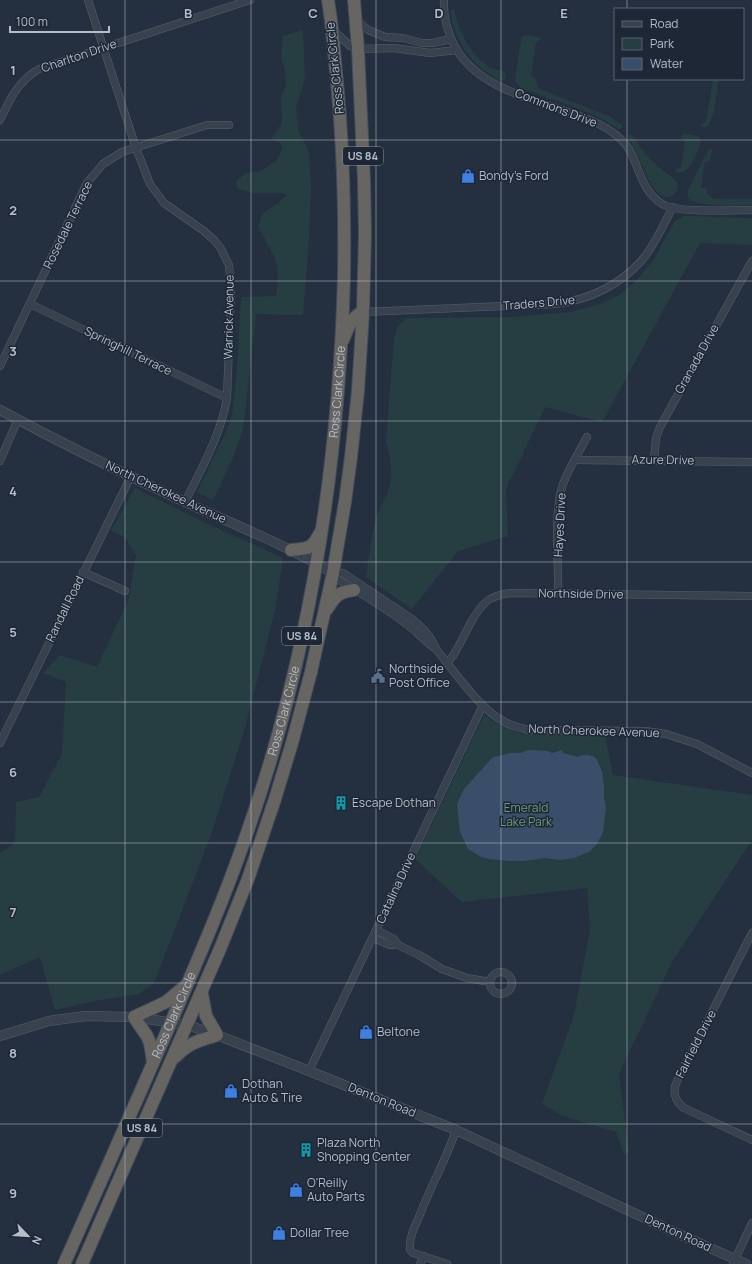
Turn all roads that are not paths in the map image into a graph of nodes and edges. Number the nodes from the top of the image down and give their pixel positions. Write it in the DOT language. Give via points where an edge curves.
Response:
graph roads {
  1 [pos="88,0"];
  2 [pos="250,0"];
  3 [pos="328,0"];
  4 [pos="354,0"];
  5 [pos="444,0"];
  6 [pos="356,16"];
  7 [pos="332,29"];
  8 [pos="451,39"];
  9 [pos="103,48"];
  10 [pos="358,49"];
  11 [pos="457,50"];
  12 [pos="0,120"];
  13 [pos="228,125"];
  14 [pos="136,148"];
  15 [pos="364,181"];
  16 [pos="344,185"];
  17 [pos="672,207"];
  18 [pos="752,210"];
  19 [pos="752,261"];
  20 [pos="30,304"];
  21 [pos="364,312"];
  22 [pos="341,346"];
  23 [pos="0,366"];
  24 [pos="227,398"];
  25 [pos="0,410"];
  26 [pos="18,419"];
  27 [pos="587,437"];
  28 [pos="331,454"];
  29 [pos="351,457"];
  30 [pos="575,460"];
  31 [pos="654,460"];
  32 [pos="0,461"];
  33 [pos="752,462"];
  34 [pos="131,476"];
  35 [pos="184,502"];
  36 [pos="322,529"];
  37 [pos="291,550"];
  38 [pos="317,563"];
  39 [pos="83,572"];
  40 [pos="333,573"];
  41 [pos="354,590"];
  42 [pos="125,591"];
  43 [pos="558,594"];
  44 [pos="752,596"];
  45 [pos="324,613"];
  46 [pos="436,649"];
  47 [pos="447,663"];
  48 [pos="483,705"];
  49 [pos="0,743"];
  50 [pos="267,772"];
  51 [pos="752,773"];
  52 [pos="282,776"];
  53 [pos="233,873"];
  54 [pos="248,879"];
  55 [pos="376,930"];
  56 [pos="752,933"];
  57 [pos="209,934"];
  58 [pos="373,938"];
  59 [pos="398,945"];
  60 [pos="220,949"];
  61 [pos="490,982"];
  62 [pos="188,983"];
  63 [pos="202,992"];
  64 [pos="134,1017"];
  65 [pos="171,1023"];
  66 [pos="187,1026"];
  67 [pos="217,1035"];
  68 [pos="0,1036"];
  69 [pos="172,1060"];
  70 [pos="153,1064"];
  71 [pos="309,1071"];
  72 [pos="456,1130"];
  73 [pos="752,1140"];
  74 [pos="92,1200"];
  75 [pos="104,1213"];
  76 [pos="752,1223"];
  77 [pos="424,1256"];
  78 [pos="734,1262"];
  79 [pos="64,1264"];
  80 [pos="82,1264"];
  81 [pos="420,1264"];
  82 [pos="447,1264"];
  83 [pos="746,1264"];
  1 -- 9 [label="street, Warrick Avenue"];
  2 -- 9 [label="street, Charlton Drive"];
  3 -- 7 [label="highway, Ross Clark Circle / US 84"];
  4 -- 6 [label="highway, Ross Clark Circle / US 84"];
  5 -- 8 [label="street, Commons Drive"];
  6 -- 8 [label="street" via="368,30 385,37 422,43"];
  6 -- 10 [label="highway, Ross Clark Circle / US 84"];
  7 -- 10 [label="street" via="350,46"];
  7 -- 16 [label="highway, Ross Clark Circle / US 84" via="340,104"];
  8 -- 11 [label="street, Commons Drive"];
  9 -- 12 [label="street, Charlton Drive" via="45,66 34,72 13,93"];
  9 -- 14 [label="street, Warrick Avenue"];
  10 -- 11 [label="street" via="394,48 430,53"];
  10 -- 15 [label="highway, Ross Clark Circle / US 84"];
  11 -- 17 [label="street, Commons Drive" via="472,69 492,82 597,123 612,132 628,148 651,194"];
  13 -- 14 [label="street, Rosedale Terrace" via="207,125"];
  14 -- 20 [label="street, Rosedale Terrace" via="122,152 109,160 92,176"];
  14 -- 24 [label="street, Warrick Avenue" via="150,184 157,194 172,209 214,240 229,265 231,290"];
  15 -- 16 [label="highway"];
  15 -- 21 [label="highway, Ross Clark Circle / US 84"];
  16 -- 22 [label="highway, Ross Clark Circle / US 84"];
  17 -- 18 [label="street, Commons Drive" via="685,210"];
  17 -- 21 [label="street, Traders Drive" via="643,259 628,274 592,296 574,302 554,304"];
  19 -- 31 [label="street, Granada Drive" via="660,426"];
  20 -- 23 [label="street, Rosedale Terrace"];
  20 -- 24 [label="street, Springhill Terrace"];
  21 -- 22 [label="highway" via="353,319"];
  21 -- 29 [label="highway, Ross Clark Circle / US 84"];
  22 -- 28 [label="highway, Ross Clark Circle / US 84"];
  24 -- 35 [label="street, Warrick Avenue" via="223,420"];
  25 -- 26 [label="street, North Cherokee Avenue"];
  26 -- 32 [label="street"];
  26 -- 34 [label="street, North Cherokee Avenue"];
  27 -- 30 [label="street, Hayes Drive"];
  28 -- 29 [label="highway"];
  28 -- 36 [label="highway, Ross Clark Circle / US 84"];
  29 -- 40 [label="highway, Ross Clark Circle / US 84"];
  30 -- 31 [label="street, Azure Drive"];
  30 -- 43 [label="street, Hayes Drive" via="564,483 560,500"];
  31 -- 33 [label="street, Azure Drive"];
  34 -- 35 [label="street, North Cherokee Avenue"];
  34 -- 39 [label="street, Randall Road"];
  35 -- 37 [label="street, North Cherokee Avenue"];
  36 -- 37 [label="highway" via="313,545"];
  36 -- 38 [label="highway, Ross Clark Circle / US 84"];
  37 -- 38 [label="street, North Cherokee Avenue"];
  38 -- 40 [label="street, North Cherokee Avenue"];
  38 -- 50 [label="highway, Ross Clark Circle / US 84" via="295,668"];
  39 -- 42 [label="street"];
  39 -- 49 [label="street, Randall Road"];
  40 -- 41 [label="street, North Cherokee Avenue"];
  40 -- 45 [label="highway, Ross Clark Circle / US 84"];
  40 -- 46 [label="street, North Cherokee Avenue" via="342,573 412,619 432,638"];
  41 -- 45 [label="highway" via="342,592 334,598"];
  41 -- 46 [label="street, North Cherokee Avenue" via="407,624"];
  43 -- 44 [label="street, Northside Drive"];
  43 -- 47 [label="street, Northside Drive" via="510,593 493,597 478,609"];
  45 -- 52 [label="highway, Ross Clark Circle / US 84"];
  46 -- 47 [label="street, North Cherokee Avenue"];
  47 -- 48 [label="street, North Cherokee Avenue"];
  48 -- 51 [label="street, North Cherokee Avenue" via="503,721 529,730 645,731 671,735 697,744"];
  48 -- 55 [label="street, Catalina Drive"];
  50 -- 52 [label="highway"];
  50 -- 53 [label="highway, Ross Clark Circle / US 84"];
  52 -- 54 [label="highway, Ross Clark Circle / US 84"];
  53 -- 54 [label="highway"];
  53 -- 57 [label="highway, Ross Clark Circle / US 84"];
  54 -- 60 [label="highway, Ross Clark Circle / US 84"];
  55 -- 58 [label="street, Catalina Drive"];
  55 -- 59 [label="street" via="394,939"];
  56 -- 73 [label="street, Fairfield Drive" via="674,1090 676,1099 684,1108"];
  57 -- 60 [label="highway" via="214,946"];
  57 -- 62 [label="highway, Ross Clark Circle / US 84"];
  58 -- 59 [label="street" via="390,945"];
  58 -- 71 [label="street, Catalina Drive"];
  59 -- 61 [label="street" via="442,969 467,978"];
  60 -- 63 [label="highway, Ross Clark Circle / US 84"];
  62 -- 64 [label="highway" via="166,1002"];
  62 -- 65 [label="highway, Ross Clark Circle / US 84"];
  63 -- 66 [label="highway, Ross Clark Circle / US 84"];
  63 -- 67 [label="highway" via="203,1008"];
  64 -- 65 [label="street, Denton Road"];
  64 -- 68 [label="street, Denton Road" via="74,1017 49,1021"];
  64 -- 70 [label="highway" via="150,1043"];
  65 -- 66 [label="street, Denton Road"];
  65 -- 70 [label="highway, Ross Clark Circle / US 84"];
  66 -- 67 [label="street, Denton Road"];
  66 -- 69 [label="highway, Ross Clark Circle / US 84"];
  67 -- 69 [label="highway" via="194,1042"];
  67 -- 71 [label="street, Denton Road"];
  69 -- 75 [label="highway, Ross Clark Circle / US 84"];
  70 -- 74 [label="highway, Ross Clark Circle / US 84"];
  71 -- 72 [label="street, Denton Road"];
  72 -- 77 [label="street" via="410,1238 410,1250"];
  72 -- 78 [label="street, Denton Road"];
  74 -- 75 [label="highway"];
  74 -- 79 [label="highway, Ross Clark Circle / US 84"];
  75 -- 80 [label="highway, Ross Clark Circle / US 84"];
  76 -- 78 [label="street"];
  77 -- 81 [label="street"];
  77 -- 82 [label="street"];
  78 -- 83 [label="street, Denton Road"];
}
